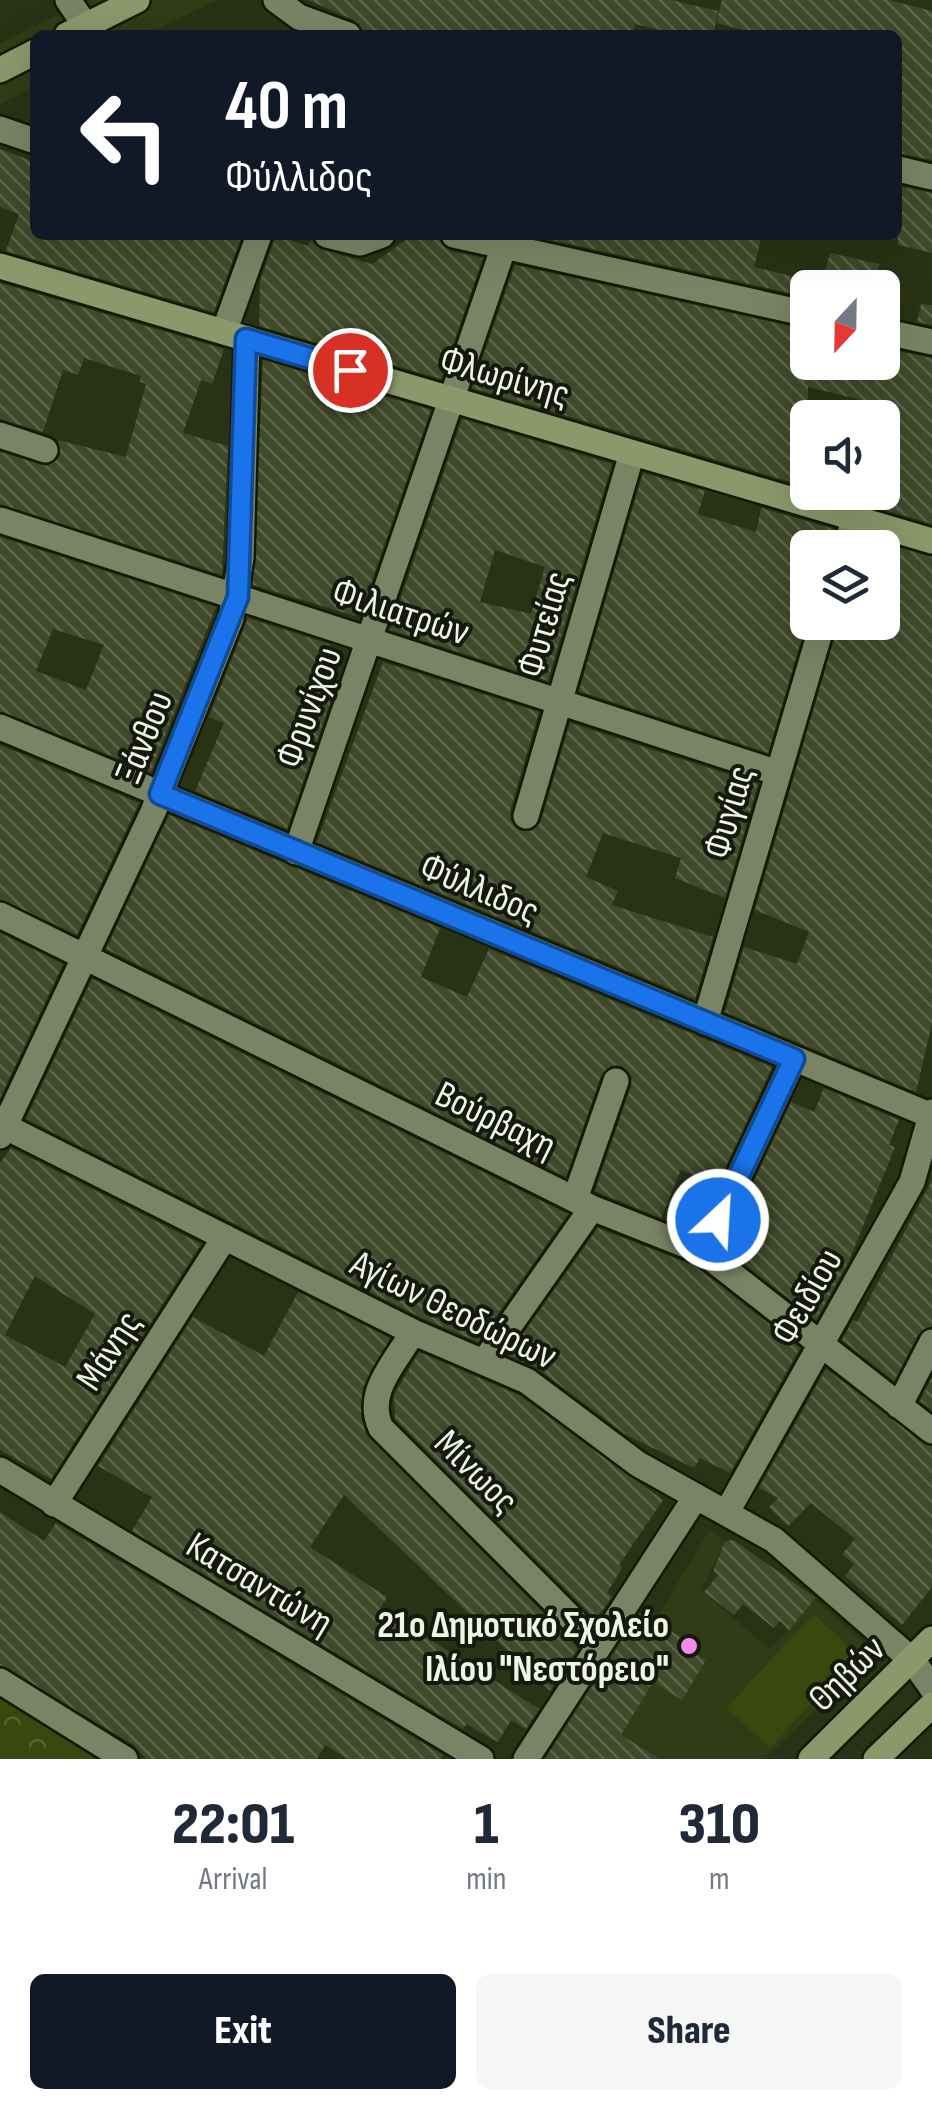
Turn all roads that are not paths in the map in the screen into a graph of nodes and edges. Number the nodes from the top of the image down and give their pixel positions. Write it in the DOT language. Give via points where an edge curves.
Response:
graph roads {
  1 [pos="68,0"];
  2 [pos="138,0"];
  3 [pos="276,0"];
  4 [pos="76,30"];
  5 [pos="334,30"];
  6 [pos="30,55"];
  7 [pos="0,70"];
  8 [pos="0,129"];
  9 [pos="30,139"];
  10 [pos="902,171"];
  11 [pos="932,178"];
  12 [pos="258,240"];
  13 [pos="477,240"];
  14 [pos="504,246"];
  15 [pos="0,266"];
  16 [pos="790,310"];
  17 [pos="900,335"];
  18 [pos="235,336"];
  19 [pos="932,342"];
  20 [pos="453,400"];
  21 [pos="0,435"];
  22 [pos="46,450"];
  23 [pos="632,453"];
  24 [pos="854,518"];
  25 [pos="0,520"];
  26 [pos="851,530"];
  27 [pos="932,541"];
  28 [pos="238,597"];
  29 [pos="818,640"];
  30 [pos="371,641"];
  31 [pos="560,702"];
  32 [pos="0,726"];
  33 [pos="778,773"];
  34 [pos="160,794"];
  35 [pos="526,816"];
  36 [pos="296,852"];
  37 [pos="0,914"];
  38 [pos="86,958"];
  39 [pos="705,1022"];
  40 [pos="794,1059"];
  41 [pos="616,1081"];
  42 [pos="932,1115"];
  43 [pos="2,1129"];
  44 [pos="583,1204"];
  45 [pos="225,1237"];
  46 [pos="703,1252"];
  47 [pos="414,1332"];
  48 [pos="932,1342"];
  49 [pos="820,1346"];
  50 [pos="484,1362"];
  51 [pos="898,1406"];
  52 [pos="932,1432"];
  53 [pos="2,1476"];
  54 [pos="695,1498"];
  55 [pos="54,1504"];
  56 [pos="728,1510"];
  57 [pos="932,1639"];
  58 [pos="597,1644"];
  59 [pos="922,1663"];
  60 [pos="0,1681"];
  61 [pos="932,1688"];
  62 [pos="932,1706"];
  63 [pos="124,1759"];
  64 [pos="481,1759"];
  65 [pos="526,1759"];
  66 [pos="811,1759"];
  67 [pos="876,1759"];
  1 -- 4 [label="street"];
  2 -- 4 [label="street"];
  3 -- 5 [label="street"];
  6 -- 7 [label="street"];
  8 -- 9 [label="street"];
  10 -- 11 [label="street"];
  12 -- 18 [label="street, Ξάνθου"];
  13 -- 14 [label="street"];
  14 -- 16 [label="street"];
  14 -- 20 [label="street, Φρυνίχου"];
  15 -- 18 [label="street, Φλωρίνης"];
  17 -- 19 [label="street"];
  18 -- 20 [label="street, Φλωρίνης"];
  18 -- 28 [label="street, Ξάνθου"];
  20 -- 23 [label="street, Φλωρίνης"];
  20 -- 30 [label="street, Φρυνίχου"];
  21 -- 22 [label="street"];
  23 -- 24 [label="street, Φλωρίνης"];
  23 -- 31 [label="street, Φυτείας"];
  24 -- 26 [label="street"];
  24 -- 27 [label="street, Φλωρίνης"];
  25 -- 28 [label="street, Φιλιατρών"];
  28 -- 30 [label="street, Φιλιατρών"];
  28 -- 34 [label="street, Ξάνθου"];
  29 -- 33 [label="street, Φυγίας"];
  30 -- 31 [label="street, Φιλιατρών"];
  30 -- 36 [label="street, Φρυνίχου"];
  31 -- 33 [label="street, Φιλιατρών"];
  31 -- 35 [label="street, Φυτείας"];
  32 -- 34 [label="street, Φύλλιδος"];
  33 -- 39 [label="street, Φυγίας"];
  34 -- 36 [label="street, Φύλλιδος"];
  34 -- 38 [label="street, Ξάνθου"];
  36 -- 39 [label="street, Φύλλιδος"];
  37 -- 38 [label="street, Βούρβαχη"];
  38 -- 43 [label="street, Ξάνθου"];
  38 -- 44 [label="street, Βούρβαχη"];
  39 -- 40 [label="street, Φύλλιδος"];
  40 -- 42 [label="street, Φύλλιδος"];
  40 -- 46 [label="street"];
  41 -- 44 [label="street"];
  42 -- 49 [label="street, Φειδίου" via="912,1182"];
  43 -- 45 [label="street, Αγίων Θεοδώρων"];
  44 -- 46 [label="street, Βούρβαχη"];
  44 -- 50 [label="street"];
  45 -- 47 [label="street, Αγίων Θεοδώρων"];
  45 -- 55 [label="street, Μάνης"];
  46 -- 49 [label="street, Βούρβαχη"];
  47 -- 50 [label="street, Αγίων Θεοδώρων"];
  47 -- 58 [label="street, Μίνωος" via="376,1393 372,1410 380,1428"];
  48 -- 51 [label="street"];
  49 -- 51 [label="street, Βούρβαχη"];
  49 -- 56 [label="street, Φειδίου"];
  50 -- 54 [label="street, Αγίων Θεοδώρων" via="527,1381"];
  51 -- 52 [label="street, Βούρβαχη"];
  53 -- 55 [label="street, Κατσαντώνη"];
  54 -- 56 [label="street, Αγίων Θεοδώρων"];
  54 -- 58 [label="street"];
  55 -- 64 [label="street, Κατσαντώνη"];
  56 -- 59 [label="street, Αγίων Θεοδώρων"];
  57 -- 59 [label="street, Θηβών"];
  58 -- 65 [label="street"];
  59 -- 61 [label="street, Αγίων Θεοδώρων"];
  59 -- 66 [label="street, Θηβών"];
  60 -- 63 [label="street"];
  62 -- 67 [label="street"];
}
